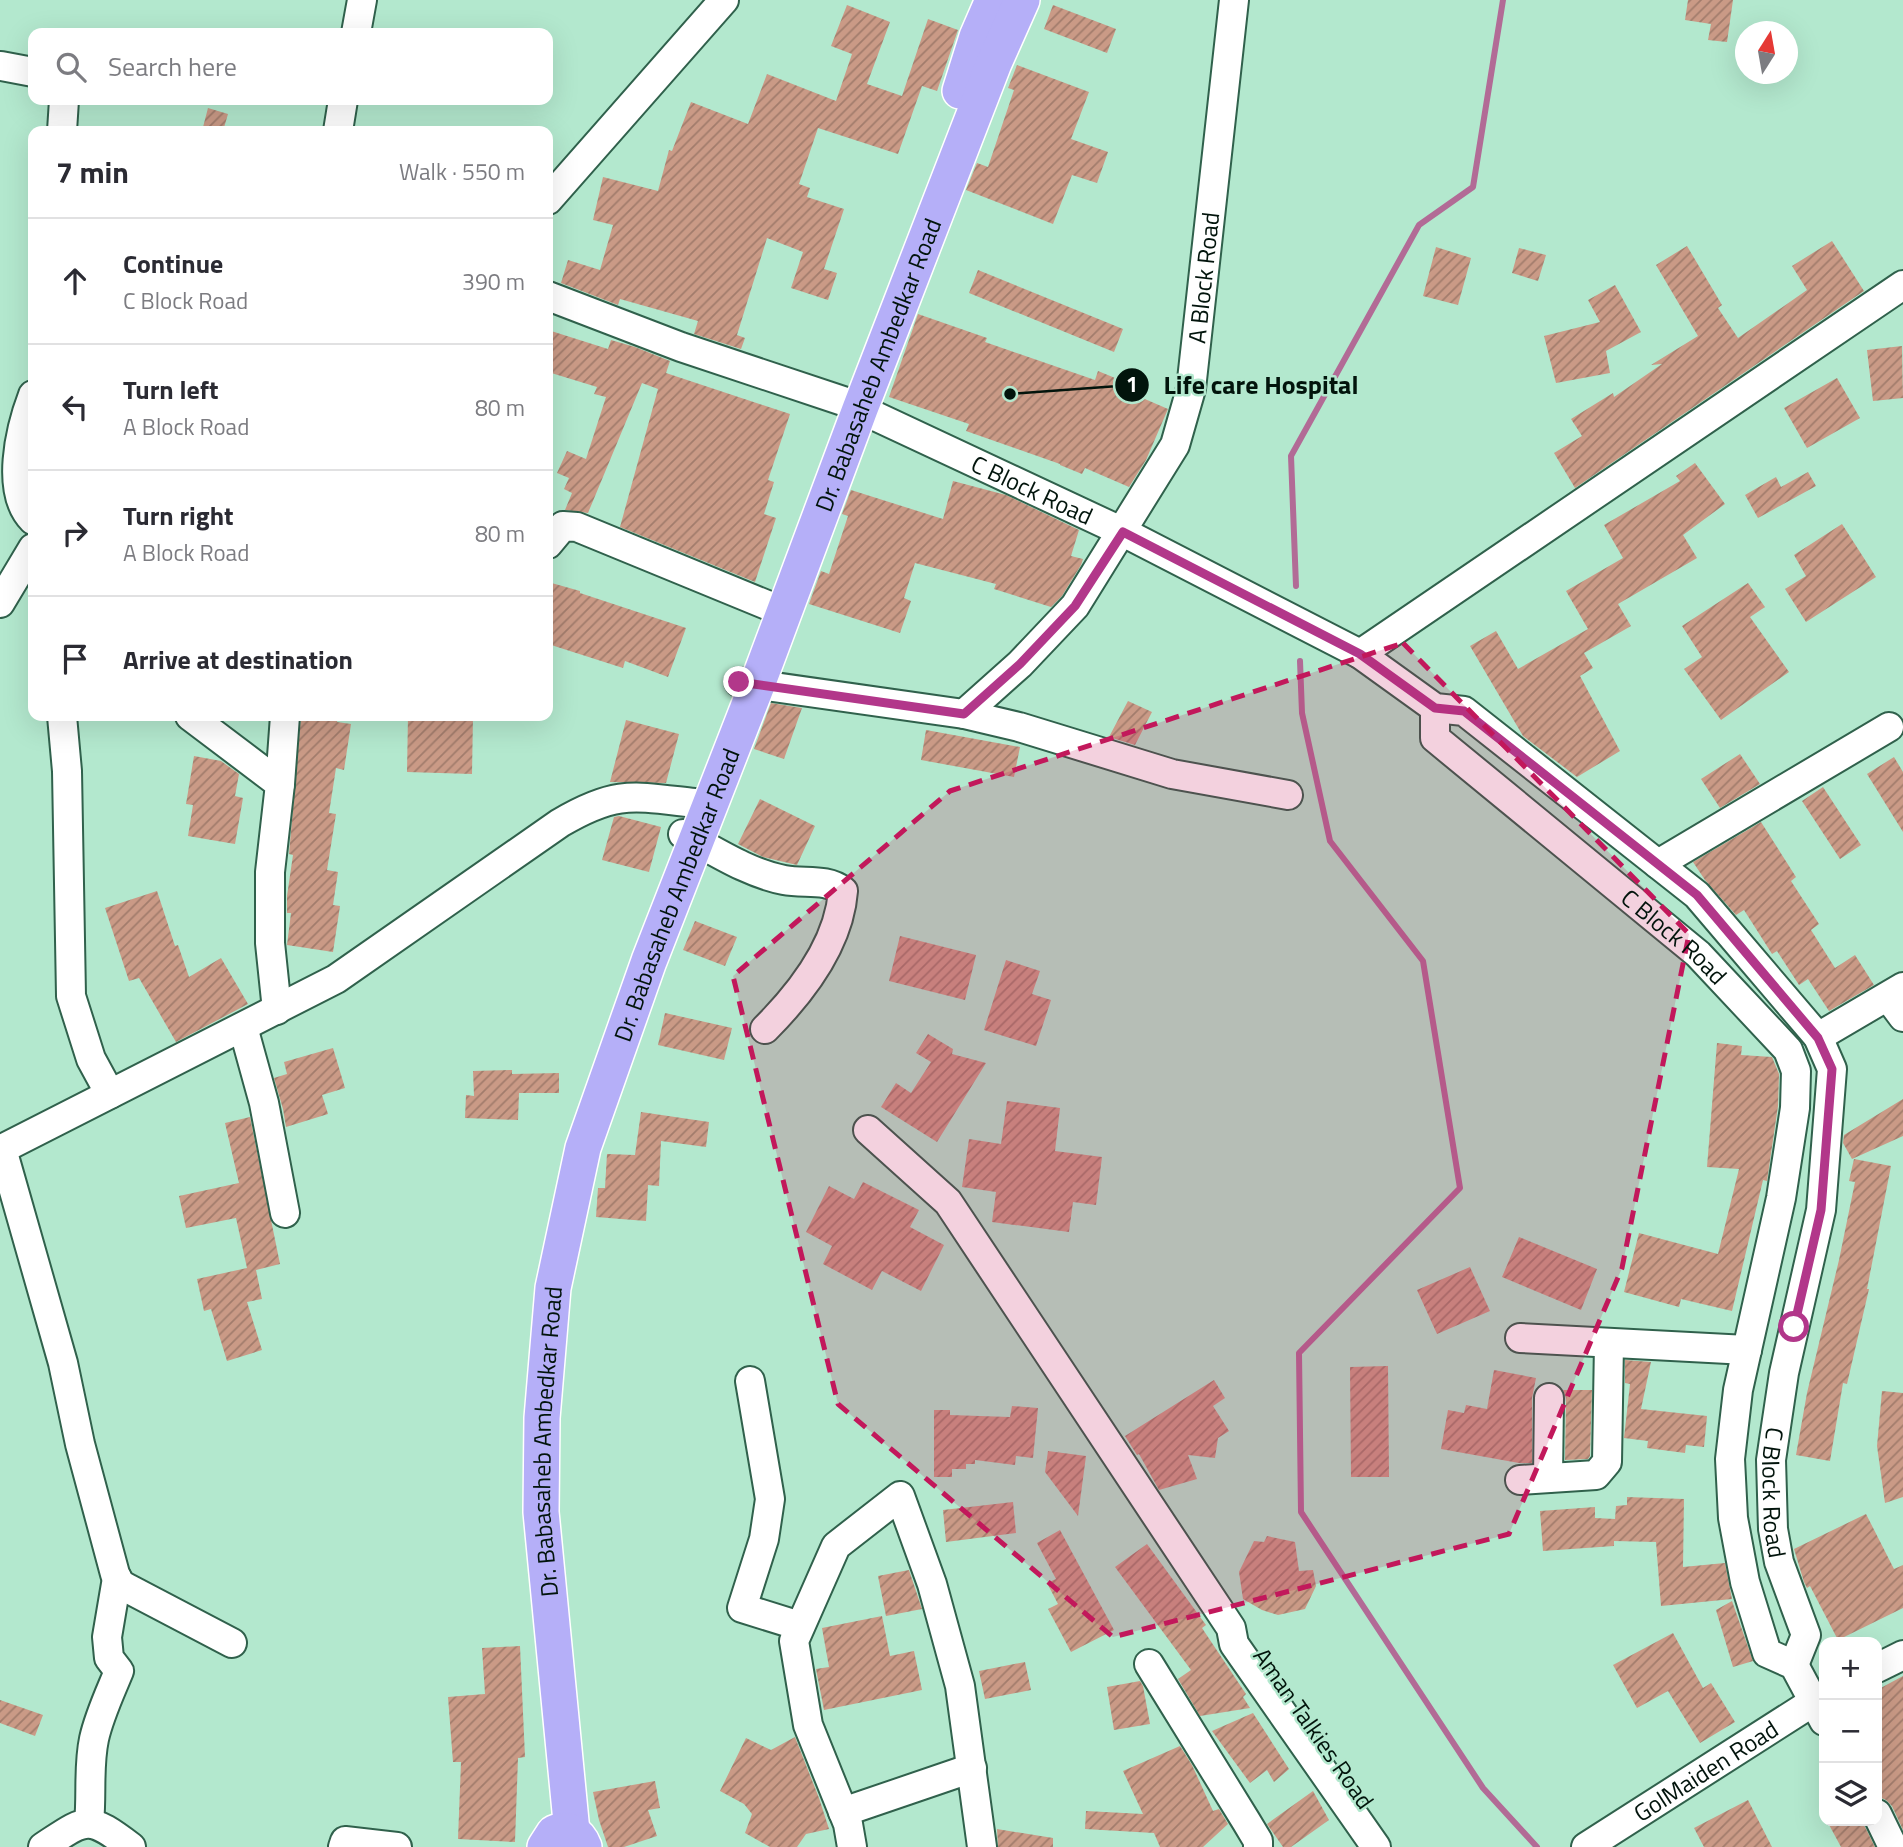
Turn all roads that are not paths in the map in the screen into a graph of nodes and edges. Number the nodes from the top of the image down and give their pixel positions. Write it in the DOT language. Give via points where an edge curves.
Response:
graph roads {
  1 [pos="362,0"];
  2 [pos="724,0"];
  3 [pos="993,0"];
  4 [pos="1022,0"];
  5 [pos="1234,0"];
  6 [pos="357,28"];
  7 [pos="1,66"];
  8 [pos="28,71"];
  9 [pos="64,105"];
  10 [pos="342,105"];
  11 [pos="62,126"];
  12 [pos="339,126"];
  13 [pos="553,194"];
  14 [pos="1903,285"];
  15 [pos="553,298"];
  16 [pos="851,405"];
  17 [pos="28,408"];
  18 [pos="28,514"];
  19 [pos="1123,532"];
  20 [pos="553,538"];
  21 [pos="28,564"];
  22 [pos="0,603"];
  23 [pos="767,606"];
  24 [pos="1360,654"];
  25 [pos="748,684"];
  26 [pos="1435,708"];
  27 [pos="964,714"];
  28 [pos="62,721"];
  29 [pos="197,721"];
  30 [pos="285,721"];
  31 [pos="1889,727"];
  32 [pos="280,784"];
  33 [pos="1288,795"];
  34 [pos="691,826"];
  35 [pos="1658,864"];
  36 [pos="1691,891"];
  37 [pos="1660,923"];
  38 [pos="1898,1000"];
  39 [pos="1794,1009"];
  40 [pos="277,1010"];
  41 [pos="243,1027"];
  42 [pos="765,1029"];
  43 [pos="1771,1033"];
  44 [pos="1818,1038"];
  45 [pos="110,1094"];
  46 [pos="1795,1096"];
  47 [pos="1830,1103"];
  48 [pos="868,1130"];
  49 [pos="1,1149"];
  50 [pos="285,1213"];
  51 [pos="1754,1316"];
  52 [pos="1794,1327"];
  53 [pos="1520,1338"];
  54 [pos="1609,1343"];
  55 [pos="1745,1358"];
  56 [pos="1784,1373"];
  57 [pos="750,1381"];
  58 [pos="1549,1398"];
  59 [pos="1548,1478"];
  60 [pos="1520,1480"];
  61 [pos="1778,1553"];
  62 [pos="1741,1564"];
  63 [pos="117,1578"];
  64 [pos="800,1626"];
  65 [pos="1231,1628"];
  66 [pos="232,1643"];
  67 [pos="1903,1655"];
  68 [pos="1149,1664"];
  69 [pos="1794,1665"];
  70 [pos="1882,1666"];
  71 [pos="1819,1704"];
  72 [pos="1819,1707"];
  73 [pos="972,1769"];
  74 [pos="843,1812"];
  75 [pos="89,1823"];
  76 [pos="1882,1824"];
  77 [pos="563,1841"];
  78 [pos="342,1845"];
  79 [pos="43,1847"];
  80 [pos="131,1847"];
  81 [pos="397,1847"];
  82 [pos="852,1847"];
  83 [pos="982,1847"];
  84 [pos="1258,1847"];
  85 [pos="1376,1847"];
  86 [pos="1397,1847"];
  87 [pos="1586,1847"];
  88 [pos="1893,1847"];
  1 -- 6 [label="street"];
  2 -- 13 [label="street"];
  3 -- 16 [label="main road, Dr. Babasaheb Ambedkar Road"];
  4 -- 16 [label="main road, Dr. Babasaheb Ambedkar Road"];
  5 -- 19 [label="street, A Block Road" via="1191,389 1175,445"];
  7 -- 8 [label="street"];
  9 -- 11 [label="street"];
  10 -- 12 [label="street"];
  14 -- 24 [label="street"];
  15 -- 16 [label="street, C Block Road"];
  16 -- 19 [label="street, C Block Road"];
  16 -- 23 [label="main road, Dr. Babasaheb Ambedkar Road"];
  16 -- 25 [label="main road, Dr. Babasaheb Ambedkar Road"];
  17 -- 18 [label="street" via="22,424 17,481"];
  19 -- 24 [label="street, C Block Road"];
  19 -- 27 [label="street, A Block Road" via="1075,606"];
  20 -- 23 [label="street" via="563,526 577,527"];
  21 -- 22 [label="street"];
  23 -- 25 [label="main road, Dr. Babasaheb Ambedkar Road"];
  24 -- 26 [label="street, C Block Road"];
  25 -- 27 [label="street"];
  25 -- 34 [label="main road, Dr. Babasaheb Ambedkar Road"];
  26 -- 35 [label="street, C Block Road" via="1464,711"];
  26 -- 37 [label="street, C Block Road" via="1434,738"];
  27 -- 33 [label="street" via="1172,774"];
  28 -- 45 [label="street" via="71,996 91,1059"];
  29 -- 32 [label="street"];
  30 -- 32 [label="street"];
  31 -- 35 [label="street"];
  32 -- 40 [label="street" via="270,872 270,943"];
  34 -- 40 [label="street" via="631,796 585,808 336,979"];
  34 -- 42 [label="street" via="756,872 785,880 833,883 843,891 841,909 817,967 795,999"];
  34 -- 77 [label="main road, Dr. Babasaheb Ambedkar Road" via="621,1024 569,1148 562,1216 538,1306 541,1365 528,1472 536,1676 553,1755"];
  35 -- 36 [label="street, C Block Road"];
  36 -- 37 [label="street"];
  36 -- 39 [label="street, C Block Road"];
  37 -- 43 [label="street, C Block Road" via="1698,954"];
  38 -- 44 [label="street"];
  39 -- 43 [label="street"];
  39 -- 44 [label="street, C Block Road"];
  40 -- 41 [label="street"];
  41 -- 45 [label="street"];
  41 -- 50 [label="street" via="264,1103"];
  43 -- 46 [label="street, C Block Road" via="1788,1050 1796,1071"];
  44 -- 47 [label="street, C Block Road" via="1832,1069"];
  45 -- 49 [label="street"];
  46 -- 47 [label="street"];
  46 -- 51 [label="street, C Block Road" via="1781,1198"];
  47 -- 52 [label="street, C Block Road" via="1821,1210"];
  48 -- 65 [label="street" via="948,1202"];
  49 -- 63 [label="street"];
  51 -- 52 [label="street"];
  51 -- 55 [label="street, C Block Road"];
  52 -- 56 [label="street, C Block Road"];
  53 -- 54 [label="street"];
  54 -- 55 [label="street"];
  54 -- 59 [label="street" via="1607,1462 1596,1475"];
  55 -- 56 [label="street"];
  55 -- 62 [label="street, C Block Road" via="1730,1459"];
  56 -- 61 [label="street, C Block Road" via="1771,1460"];
  57 -- 64 [label="street" via="770,1499 764,1539 742,1608"];
  58 -- 59 [label="street"];
  59 -- 60 [label="street"];
  61 -- 62 [label="street"];
  61 -- 69 [label="street, C Block Road" via="1806,1635"];
  62 -- 69 [label="street, C Block Road" via="1767,1653"];
  63 -- 66 [label="street" via="130,1590"];
  63 -- 75 [label="street" via="107,1637 109,1658 119,1671 94,1737"];
  64 -- 73 [label="street" via="836,1546 900,1496 932,1584 960,1686"];
  64 -- 74 [label="street" via="794,1641 808,1725"];
  65 -- 85 [label="street, Aman Talkies Road" via="1234,1644"];
  65 -- 86 [label="street, Aman Talkies Road" via="1248,1635"];
  67 -- 70 [label="street"];
  68 -- 84 [label="street"];
  69 -- 71 [label="street"];
  72 -- 87 [label="street, GolMaiden Road"];
  73 -- 74 [label="street"];
  73 -- 83 [label="street"];
  74 -- 82 [label="street"];
  75 -- 79 [label="street" via="76,1825"];
  75 -- 80 [label="street" via="103,1826"];
  76 -- 88 [label="street"];
  78 -- 81 [label="street"];
}
